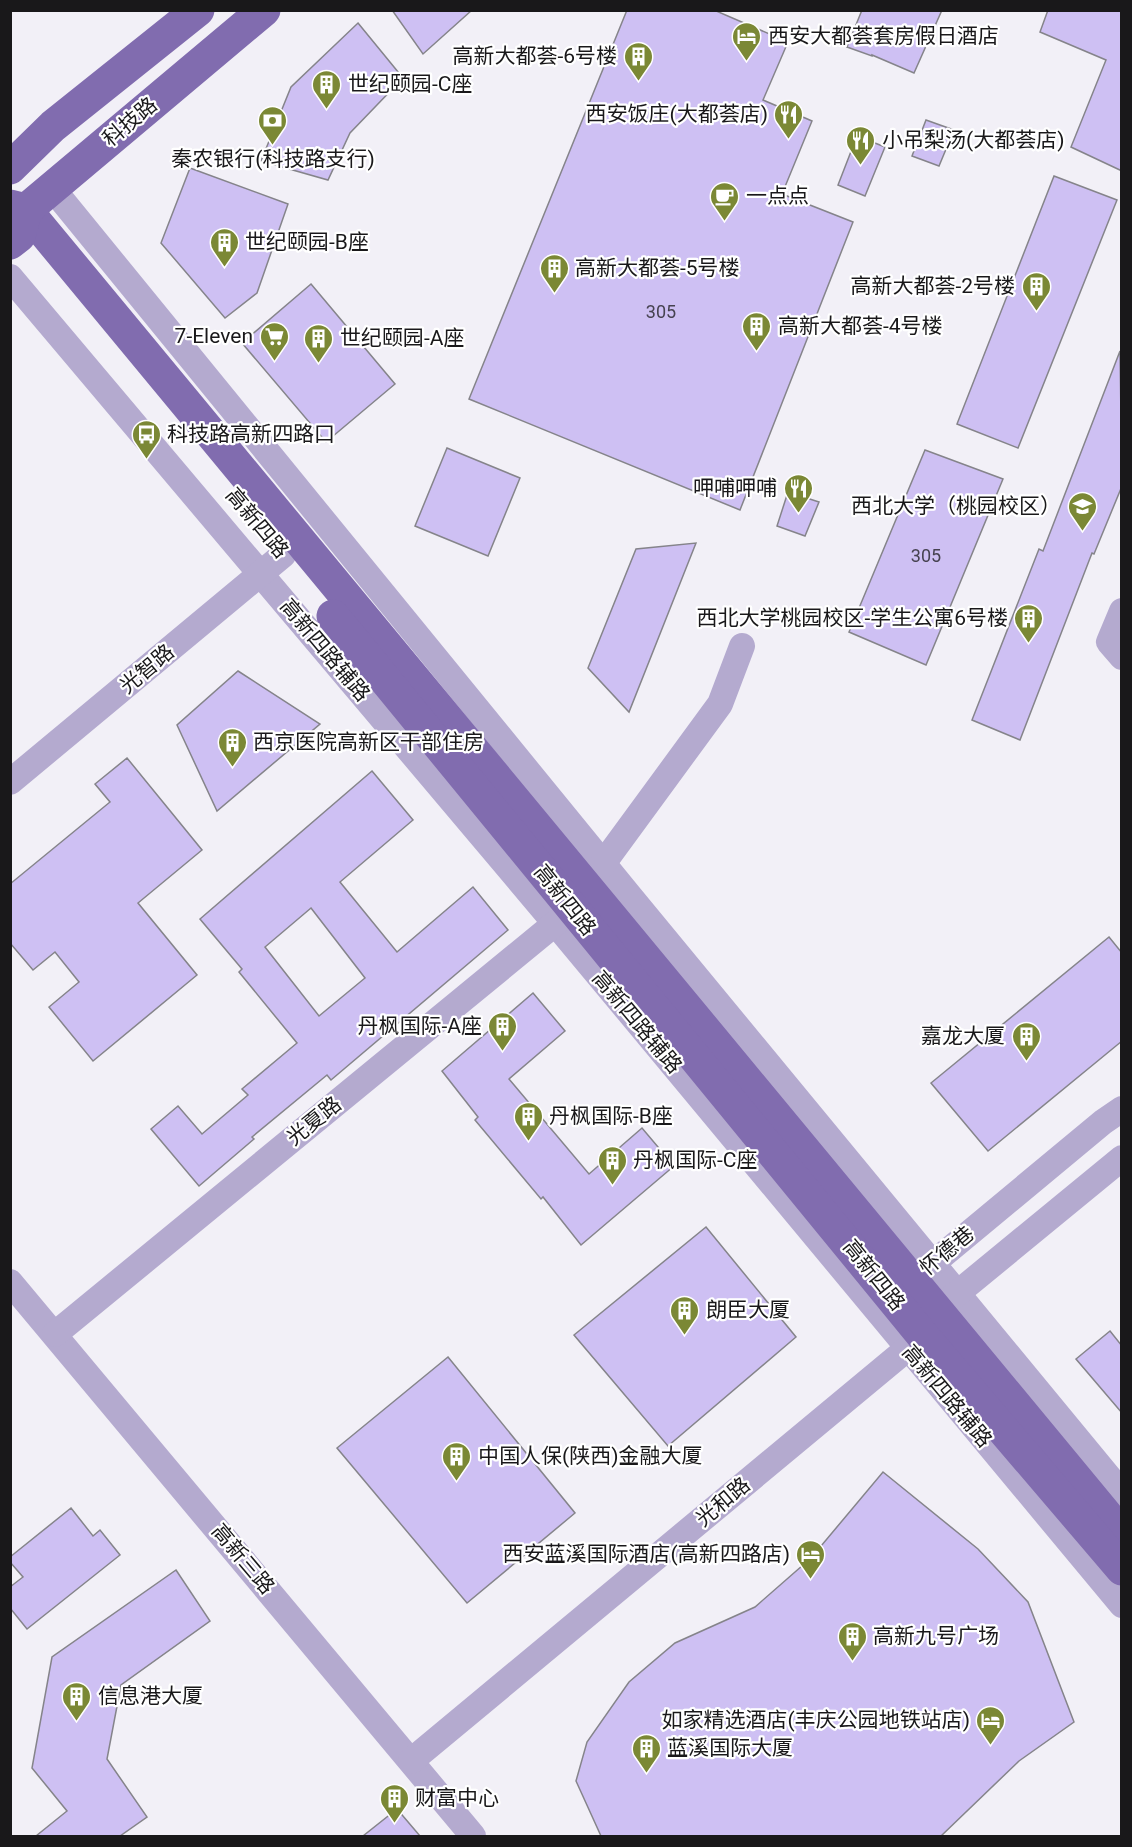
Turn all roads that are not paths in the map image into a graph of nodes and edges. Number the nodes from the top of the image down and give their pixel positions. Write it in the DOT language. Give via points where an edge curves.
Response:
graph roads {
  1 [pos="198,10"];
  2 [pos="264,10"];
  3 [pos="10,168"];
  4 [pos="52,188"];
  5 [pos="15,224"];
  6 [pos="10,277"];
  7 [pos="272,564"];
  8 [pos="1122,611"];
  9 [pos="742,646"];
  10 [pos="1122,657"];
  11 [pos="10,782"];
  12 [pos="579,895"];
  13 [pos="1122,1109"];
  14 [pos="1122,1158"];
  15 [pos="922,1272"];
  16 [pos="10,1282"];
  17 [pos="931,1322"];
  18 [pos="55,1334"];
  19 [pos="1122,1493"];
  20 [pos="1122,1534"];
  21 [pos="1122,1569"];
  22 [pos="1122,1605"];
  23 [pos="411,1761"];
  24 [pos="473,1836"];
  1 -- 3 [label="main road, 科技路" via="53,126"];
  2 -- 4 [label="main road, 科技路"];
  4 -- 5 [label="main road, 科技路"];
  4 -- 12 [label="street"];
  5 -- 7 [label="main road, 高新四路"];
  5 -- 12 [label="main road, 高新四路"];
  6 -- 7 [label="street"];
  7 -- 11 [label="street, 光智路"];
  7 -- 12 [label="main road, 高新四路"];
  8 -- 10 [label="street" via="1109,642"];
  9 -- 12 [label="street, 光夏路" via="720,704"];
  12 -- 15 [label="main road, 高新四路"];
  12 -- 17 [label="main road, 高新四路"];
  12 -- 18 [label="street, 光夏路"];
  13 -- 15 [label="street, 怀德巷"];
  14 -- 17 [label="street, 怀德巷"];
  15 -- 17 [label="main road, 高新四路"];
  16 -- 18 [label="street, 高新三路"];
  17 -- 19 [label="street"];
  17 -- 20 [label="main road, 高新四路"];
  17 -- 21 [label="main road, 高新四路"];
  17 -- 22 [label="street, 高新四路辅路"];
  17 -- 23 [label="street, 光和路"];
  18 -- 23 [label="street, 高新三路"];
  23 -- 24 [label="street, 高新三路"];
}
